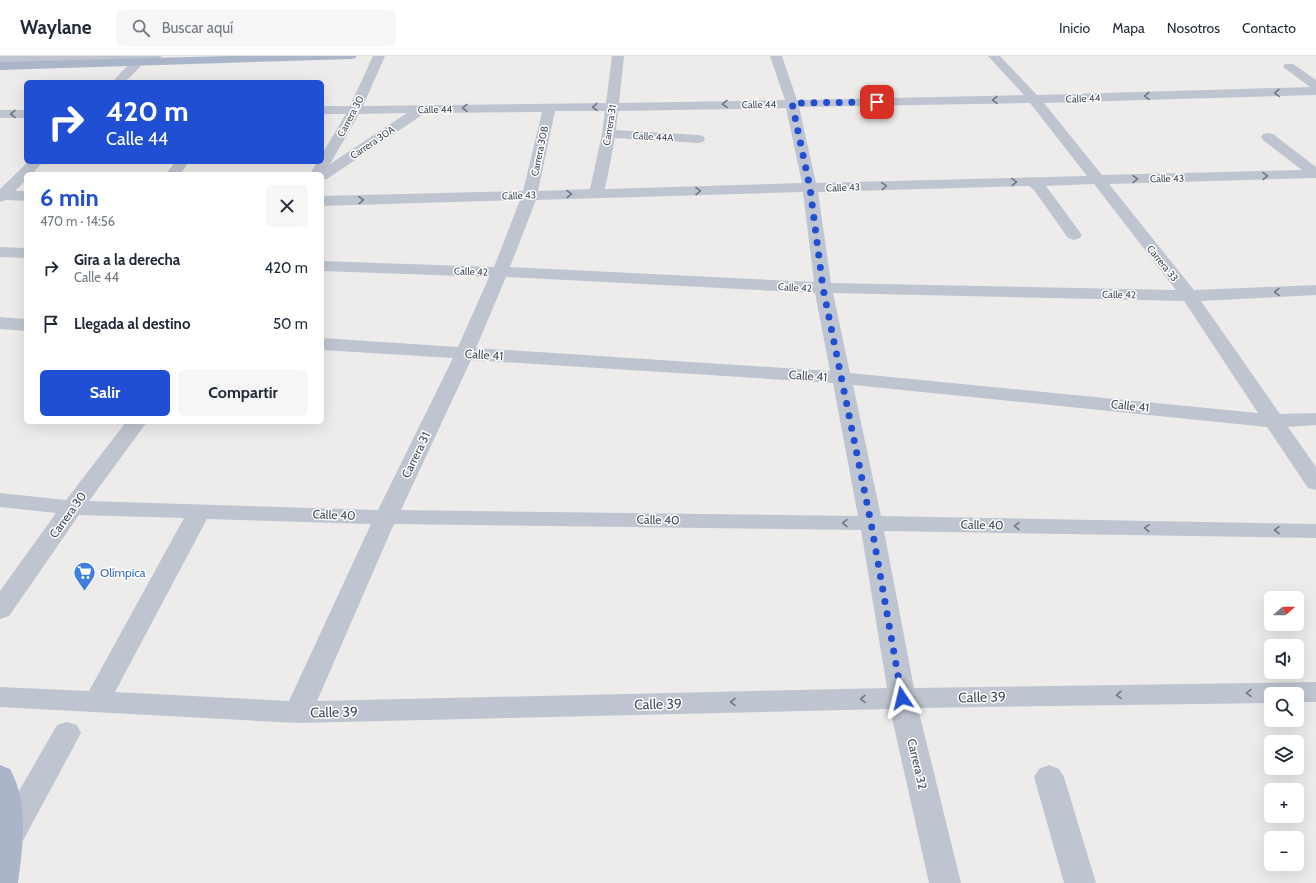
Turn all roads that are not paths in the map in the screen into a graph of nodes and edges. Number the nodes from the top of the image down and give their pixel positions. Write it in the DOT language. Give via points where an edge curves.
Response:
graph roads {
  1 [pos="103,56"];
  2 [pos="156,56"];
  3 [pos="285,56"];
  4 [pos="351,56"];
  5 [pos="379,56"];
  6 [pos="618,56"];
  7 [pos="776,56"];
  8 [pos="994,56"];
  9 [pos="0,59"];
  10 [pos="138,62"];
  11 [pos="0,65"];
  12 [pos="1289,67"];
  13 [pos="120,80"];
  14 [pos="1316,86"];
  15 [pos="885,90"];
  16 [pos="1316,91"];
  17 [pos="1034,99"];
  18 [pos="892,102"];
  19 [pos="792,103"];
  20 [pos="613,107"];
  21 [pos="549,108"];
  22 [pos="422,109"];
  23 [pos="324,110"];
  24 [pos="355,110"];
  25 [pos="0,114"];
  26 [pos="24,114"];
  27 [pos="609,134"];
  28 [pos="1268,137"];
  29 [pos="698,138"];
  30 [pos="324,162"];
  31 [pos="34,164"];
  32 [pos="26,172"];
  33 [pos="24,174"];
  34 [pos="1316,174"];
  35 [pos="324,175"];
  36 [pos="1096,180"];
  37 [pos="1033,182"];
  38 [pos="810,188"];
  39 [pos="597,193"];
  40 [pos="530,195"];
  41 [pos="1,196"];
  42 [pos="24,196"];
  43 [pos="324,201"];
  44 [pos="1074,235"];
  45 [pos="0,252"];
  46 [pos="24,253"];
  47 [pos="324,266"];
  48 [pos="500,272"];
  49 [pos="823,288"];
  50 [pos="1316,290"];
  51 [pos="1189,296"];
  52 [pos="0,323"];
  53 [pos="24,325"];
  54 [pos="324,344"];
  55 [pos="465,353"];
  56 [pos="841,378"];
  57 [pos="1316,419"];
  58 [pos="1274,421"];
  59 [pos="135,424"];
  60 [pos="1316,483"];
  61 [pos="0,500"];
  62 [pos="72,508"];
  63 [pos="200,511"];
  64 [pos="386,517"];
  65 [pos="871,523"];
  66 [pos="1316,531"];
  67 [pos="0,610"];
  68 [pos="1316,692"];
  69 [pos="0,697"];
  70 [pos="902,698"];
  71 [pos="96,703"];
  72 [pos="298,712"];
  73 [pos="67,733"];
  74 [pos="0,777"];
  75 [pos="1049,777"];
  76 [pos="8,839"];
  77 [pos="2,883"];
  78 [pos="945,883"];
  79 [pos="1080,883"];
  1 -- 9 [label="main road"];
  2 -- 9 [label="street"];
  3 -- 11 [label="street"];
  4 -- 10 [label="main road"];
  5 -- 24 [label="street, Carrera 30"];
  6 -- 20 [label="street, Carrera 31"];
  7 -- 19 [label="street, Carrera 32"];
  8 -- 17 [label="street, Carrera 33"];
  10 -- 11 [label="main road"];
  10 -- 13 [label="street"];
  12 -- 14 [label="street"];
  15 -- 18 [label="street"];
  16 -- 17 [label="street, Calle 44, one-way"];
  17 -- 18 [label="street, Calle 44, one-way"];
  17 -- 36 [label="street, Carrera 33"];
  18 -- 19 [label="street, Calle 44"];
  19 -- 20 [label="street, Calle 44, one-way"];
  19 -- 38 [label="street, Carrera 32"];
  20 -- 21 [label="street, Calle 44, one-way"];
  20 -- 27 [label="street, Carrera 31"];
  21 -- 22 [label="street, Calle 44, one-way"];
  21 -- 40 [label="street, Carrera 30B"];
  22 -- 24 [label="street, Calle 44"];
  22 -- 35 [label="street, Carrera 30A"];
  23 -- 24 [label="street, Calle 44"];
  24 -- 30 [label="street, Carrera 30"];
  26 -- 25 [label="street, one-way"];
  27 -- 29 [label="street, Calle 44A"];
  27 -- 39 [label="street, Carrera 31"];
  28 -- 34 [label="street"];
  31 -- 32 [label="street"];
  33 -- 41 [label="street"];
  36 -- 34 [label="street, Calle 43, one-way"];
  36 -- 37 [label="street, Calle 43"];
  36 -- 51 [label="street, Carrera 33"];
  38 -- 37 [label="street, Calle 43, one-way"];
  37 -- 44 [label="street"];
  39 -- 38 [label="street, Calle 43, one-way"];
  38 -- 49 [label="street, Carrera 32"];
  40 -- 39 [label="street, Calle 43, one-way"];
  43 -- 40 [label="street, Calle 43, one-way"];
  40 -- 48 [label="street, Carrera 31"];
  41 -- 42 [label="street"];
  45 -- 46 [label="street"];
  47 -- 48 [label="street, Calle 42"];
  48 -- 49 [label="street, Calle 42"];
  48 -- 55 [label="street, Carrera 31"];
  49 -- 51 [label="street, Calle 42"];
  49 -- 56 [label="street, Carrera 32"];
  50 -- 51 [label="street, Calle 42, one-way"];
  51 -- 58 [label="street, Carrera 33"];
  52 -- 53 [label="street"];
  54 -- 55 [label="street, Calle 41"];
  55 -- 56 [label="street, Calle 41"];
  55 -- 64 [label="street, Carrera 31"];
  56 -- 58 [label="street, Calle 41"];
  56 -- 65 [label="street, Carrera 32"];
  57 -- 58 [label="street, Calle 41"];
  58 -- 60 [label="street, Carrera 33"];
  59 -- 62 [label="street, Carrera 30"];
  61 -- 62 [label="street, Calle 40"];
  62 -- 63 [label="street, Calle 40"];
  62 -- 67 [label="street, Carrera 30"];
  63 -- 64 [label="street, Calle 40"];
  63 -- 71 [label="street"];
  65 -- 64 [label="street, Calle 40, one-way"];
  64 -- 72 [label="street, Carrera 31"];
  66 -- 65 [label="street, Calle 40, one-way"];
  65 -- 70 [label="street, Carrera 32"];
  68 -- 70 [label="street, Calle 39, one-way"];
  69 -- 71 [label="street, Calle 39"];
  70 -- 72 [label="street, Calle 39, one-way"];
  70 -- 78 [label="street, Carrera 32"];
  71 -- 72 [label="street, Calle 39"];
  73 -- 76 [label="street"];
  74 -- 76 [label="main road"];
  75 -- 79 [label="street"];
  76 -- 77 [label="main road"];
}
